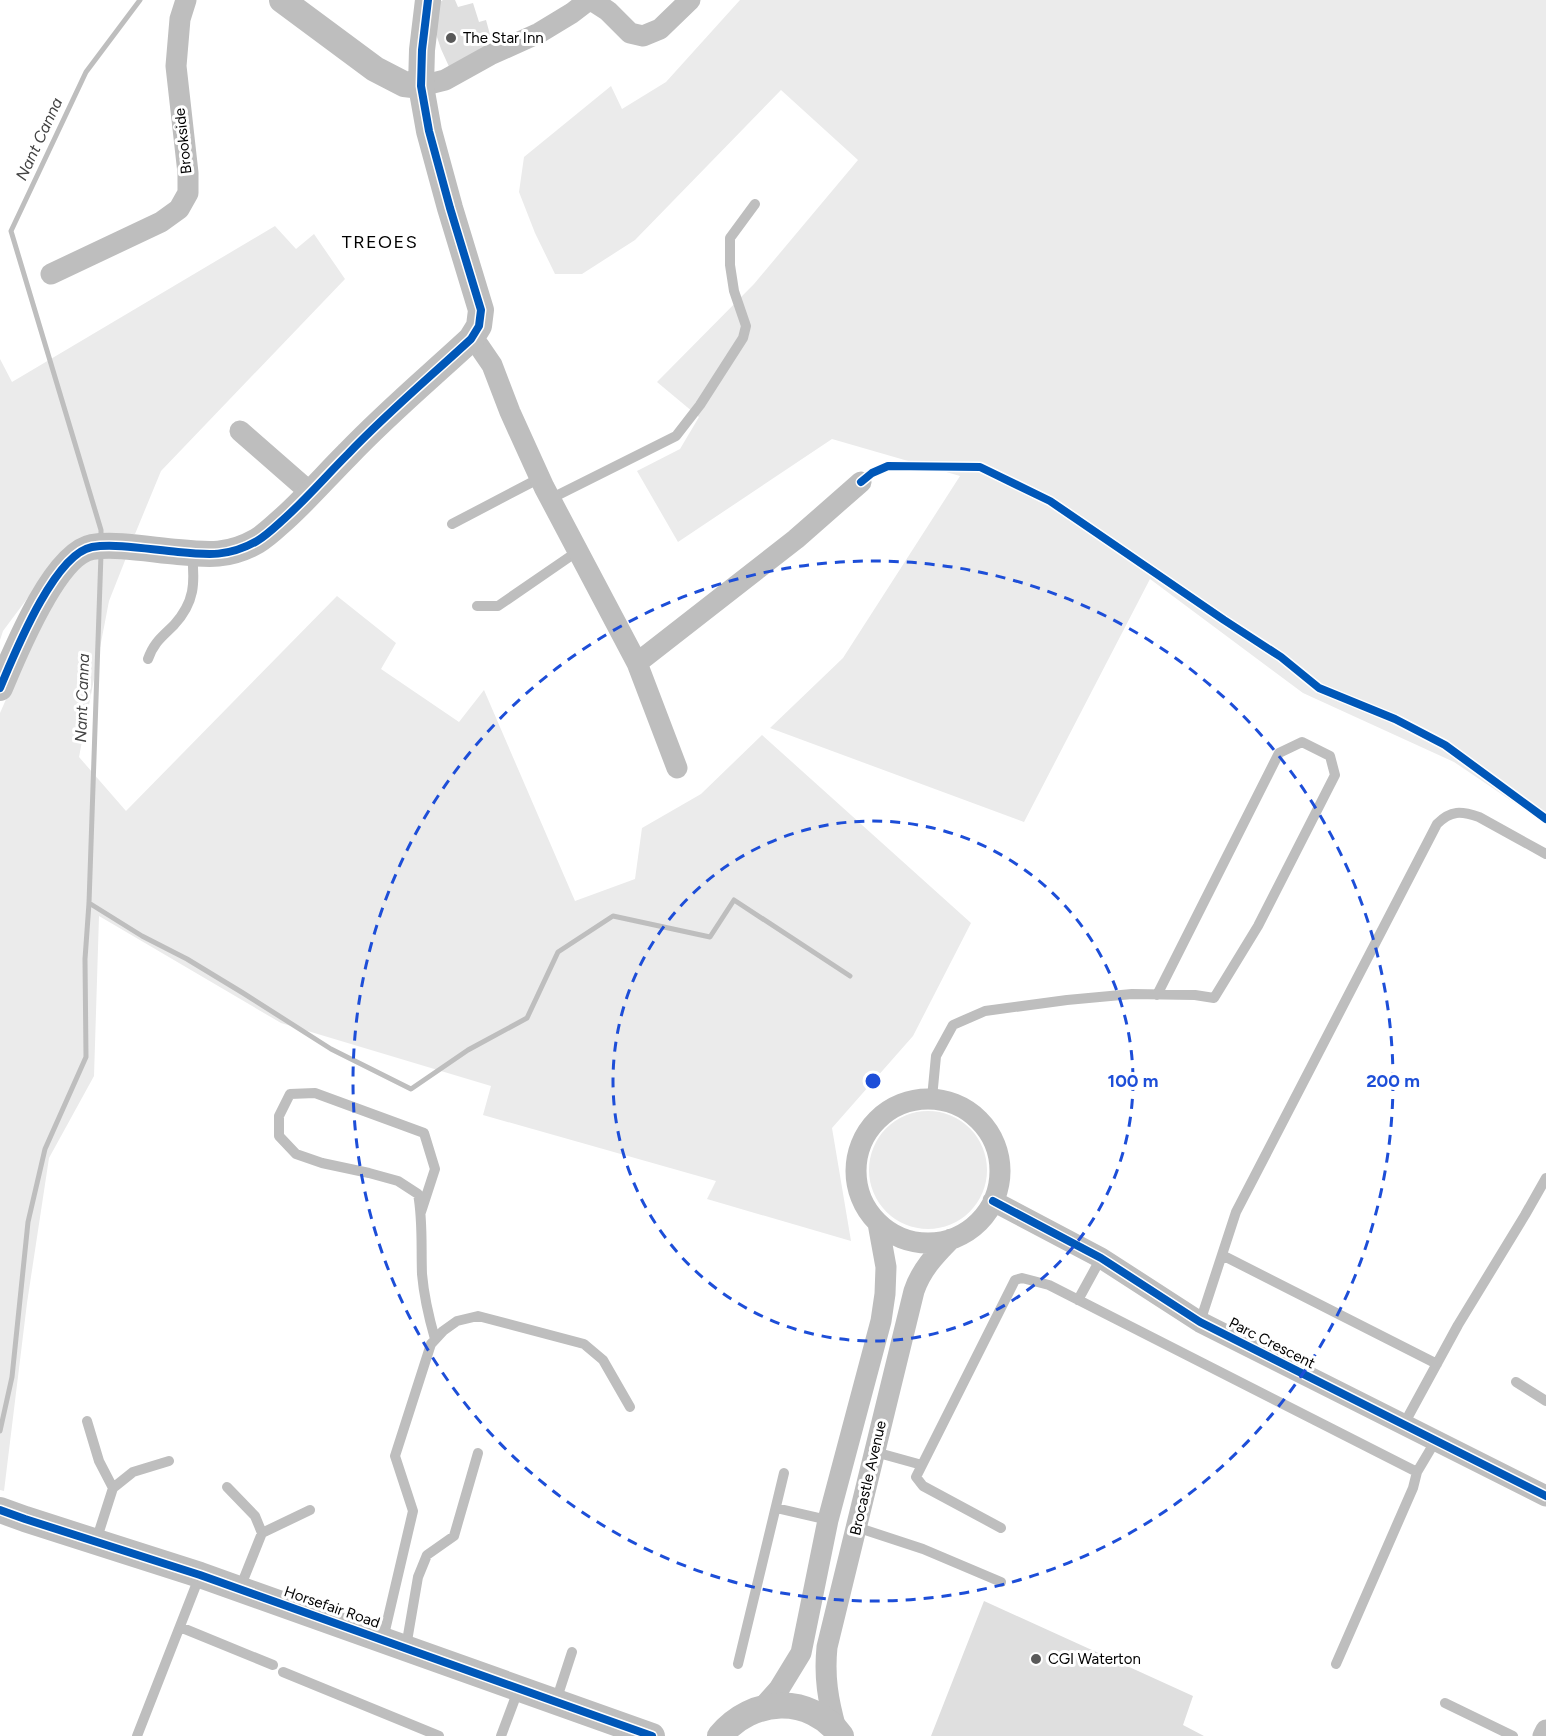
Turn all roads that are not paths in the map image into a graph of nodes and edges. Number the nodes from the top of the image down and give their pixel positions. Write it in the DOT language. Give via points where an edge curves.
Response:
graph roads {
  1 [pos="186,0"];
  2 [pos="283,0"];
  3 [pos="428,0"];
  4 [pos="590,0"];
  5 [pos="690,0"];
  6 [pos="421,86"];
  7 [pos="755,204"];
  8 [pos="51,274"];
  9 [pos="471,339"];
  10 [pos="240,431"];
  11 [pos="540,478"];
  12 [pos="861,482"];
  13 [pos="312,494"];
  14 [pos="550,500"];
  15 [pos="452,524"];
  16 [pos="578,551"];
  17 [pos="192,554"];
  18 [pos="477,606"];
  19 [pos="148,659"];
  20 [pos="637,663"];
  21 [pos="0,688"];
  22 [pos="677,768"];
  23 [pos="1546,854"];
  24 [pos="1157,995"];
  25 [pos="932,1098"];
  26 [pos="1546,1178"];
  27 [pos="993,1202"];
  28 [pos="421,1212"];
  29 [pos="878,1223"];
  30 [pos="951,1239"];
  31 [pos="1222,1255"];
  32 [pos="1101,1258"];
  33 [pos="1078,1300"];
  34 [pos="1200,1322"];
  35 [pos="435,1340"];
  36 [pos="1437,1364"];
  37 [pos="1516,1382"];
  38 [pos="1546,1401"];
  39 [pos="630,1407"];
  40 [pos="87,1421"];
  41 [pos="1404,1424"];
  42 [pos="1436,1440"];
  43 [pos="875,1452"];
  44 [pos="478,1453"];
  45 [pos="169,1461"];
  46 [pos="922,1466"];
  47 [pos="1417,1472"];
  48 [pos="784,1473"];
  49 [pos="227,1487"];
  50 [pos="113,1488"];
  51 [pos="1544,1490"];
  52 [pos="776,1508"];
  53 [pos="0,1510"];
  54 [pos="310,1510"];
  55 [pos="828,1520"];
  56 [pos="856,1527"];
  57 [pos="1001,1528"];
  58 [pos="262,1533"];
  59 [pos="96,1542"];
  60 [pos="200,1575"];
  61 [pos="1001,1582"];
  62 [pos="240,1589"];
  63 [pos="180,1627"];
  64 [pos="394,1643"];
  65 [pos="572,1652"];
  66 [pos="738,1664"];
  67 [pos="1336,1664"];
  68 [pos="273,1665"];
  69 [pos="283,1672"];
  70 [pos="519,1688"];
  71 [pos="556,1701"];
  72 [pos="1444,1703"];
  73 [pos="763,1707"];
  74 [pos="1546,1730"];
  75 [pos="838,1732"];
  76 [pos="714,1735"];
  77 [pos="137,1736"];
  78 [pos="439,1736"];
  79 [pos="501,1736"];
  80 [pos="652,1736"];
  81 [pos="1513,1736"];
  82 [pos="1543,1736"];
  1 -- 8 [label="street, Brookside" via="180,19 176,66 188,193 179,209 161,222"];
  2 -- 6 [label="street" via="375,69 404,84"];
  3 -- 6 [label="street"];
  4 -- 5 [label="street" via="630,33 643,36 660,30"];
  4 -- 6 [label="street" via="539,33 445,80"];
  6 -- 9 [label="street" via="429,131 481,310"];
  7 -- 14 [label="lane" via="730,238 734,291 746,326 743,338 700,405 676,436"];
  9 -- 11 [label="street" via="492,365"];
  9 -- 13 [label="street" via="385,417"];
  10 -- 13 [label="street"];
  11 -- 14 [label="street"];
  11 -- 15 [label="lane"];
  12 -- 20 [label="street" via="796,539"];
  13 -- 17 [label="street" via="260,539 242,549 225,554"];
  14 -- 16 [label="street"];
  16 -- 18 [label="lane" via="498,606"];
  16 -- 20 [label="street"];
  17 -- 19 [label="lane" via="195,578 190,598"];
  17 -- 21 [label="street" via="100,547 74,557 46,592 26,627"];
  20 -- 22 [label="street"];
  23 -- 31 [label="lane" via="1467,813 1445,816 1437,825 1236,1212"];
  24 -- 24 [label="lane" via="1214,998 1258,926 1335,775 1330,756 1302,742 1279,753"];
  24 -- 25 [label="lane" via="1132,994 996,1009 953,1025 936,1056"];
  25 -- 27 [label="street" via="969,1112 994,1143 999,1182"];
  25 -- 29 [label="street" via="894,1107 866,1133 858,1151 858,1190"];
  26 -- 36 [label="lane"];
  27 -- 30 [label="street" via="983,1218"];
  27 -- 32 [label="street, Parc Crescent"];
  28 -- 28 [label="lane" via="418,1194 398,1181 296,1154 279,1136 279,1116 290,1094 315,1093 424,1133 435,1168"];
  28 -- 35 [label="lane" via="422,1277"];
  29 -- 30 [label="street" via="912,1241"];
  29 -- 55 [label="street, Brocastle Avenue" via="886,1267 881,1321"];
  30 -- 43 [label="street, Brocastle Avenue" via="918,1278"];
  31 -- 34 [label="lane"];
  31 -- 36 [label="lane"];
  32 -- 33 [label="lane"];
  32 -- 34 [label="street, Parc Crescent"];
  33 -- 46 [label="lane" via="1049,1285 1015,1280"];
  33 -- 47 [label="lane"];
  34 -- 41 [label="street, Parc Crescent"];
  35 -- 39 [label="lane" via="457,1321 478,1316 584,1344 603,1360"];
  35 -- 64 [label="lane" via="395,1456 413,1511"];
  36 -- 41 [label="lane"];
  37 -- 38 [label="lane"];
  40 -- 50 [label="lane" via="99,1461"];
  41 -- 42 [label="street, Parc Crescent"];
  42 -- 47 [label="lane"];
  42 -- 51 [label="street, Parc Crescent"];
  43 -- 46 [label="lane"];
  43 -- 56 [label="street, Brocastle Avenue"];
  44 -- 64 [label="lane" via="454,1536 427,1555"];
  45 -- 50 [label="lane" via="133,1472"];
  46 -- 57 [label="lane" via="916,1477 922,1486"];
  47 -- 67 [label="lane"];
  48 -- 52 [label="lane"];
  49 -- 58 [label="lane" via="255,1516"];
  50 -- 59 [label="lane"];
  52 -- 55 [label="lane"];
  52 -- 66 [label="lane"];
  53 -- 59 [label="street, Horsefair Road"];
  54 -- 58 [label="lane"];
  55 -- 73 [label="street, Brocastle Avenue" via="801,1653 785,1681"];
  56 -- 61 [label="lane" via="923,1549"];
  56 -- 75 [label="street, Brocastle Avenue" via="827,1647 828,1700"];
  58 -- 62 [label="lane"];
  59 -- 60 [label="street, Horsefair Road"];
  60 -- 62 [label="street, Horsefair Road"];
  60 -- 63 [label="lane"];
  62 -- 64 [label="street, Horsefair Road"];
  63 -- 68 [label="lane"];
  63 -- 77 [label="lane"];
  64 -- 70 [label="street, Horsefair Road"];
  65 -- 71 [label="lane"];
  69 -- 78 [label="lane"];
  70 -- 71 [label="street, Horsefair Road"];
  70 -- 79 [label="lane"];
  71 -- 80 [label="street, Horsefair Road"];
  72 -- 81 [label="lane"];
  73 -- 75 [label="street" via="802,1708"];
  73 -- 76 [label="street"];
  74 -- 82 [label="street"];
}
